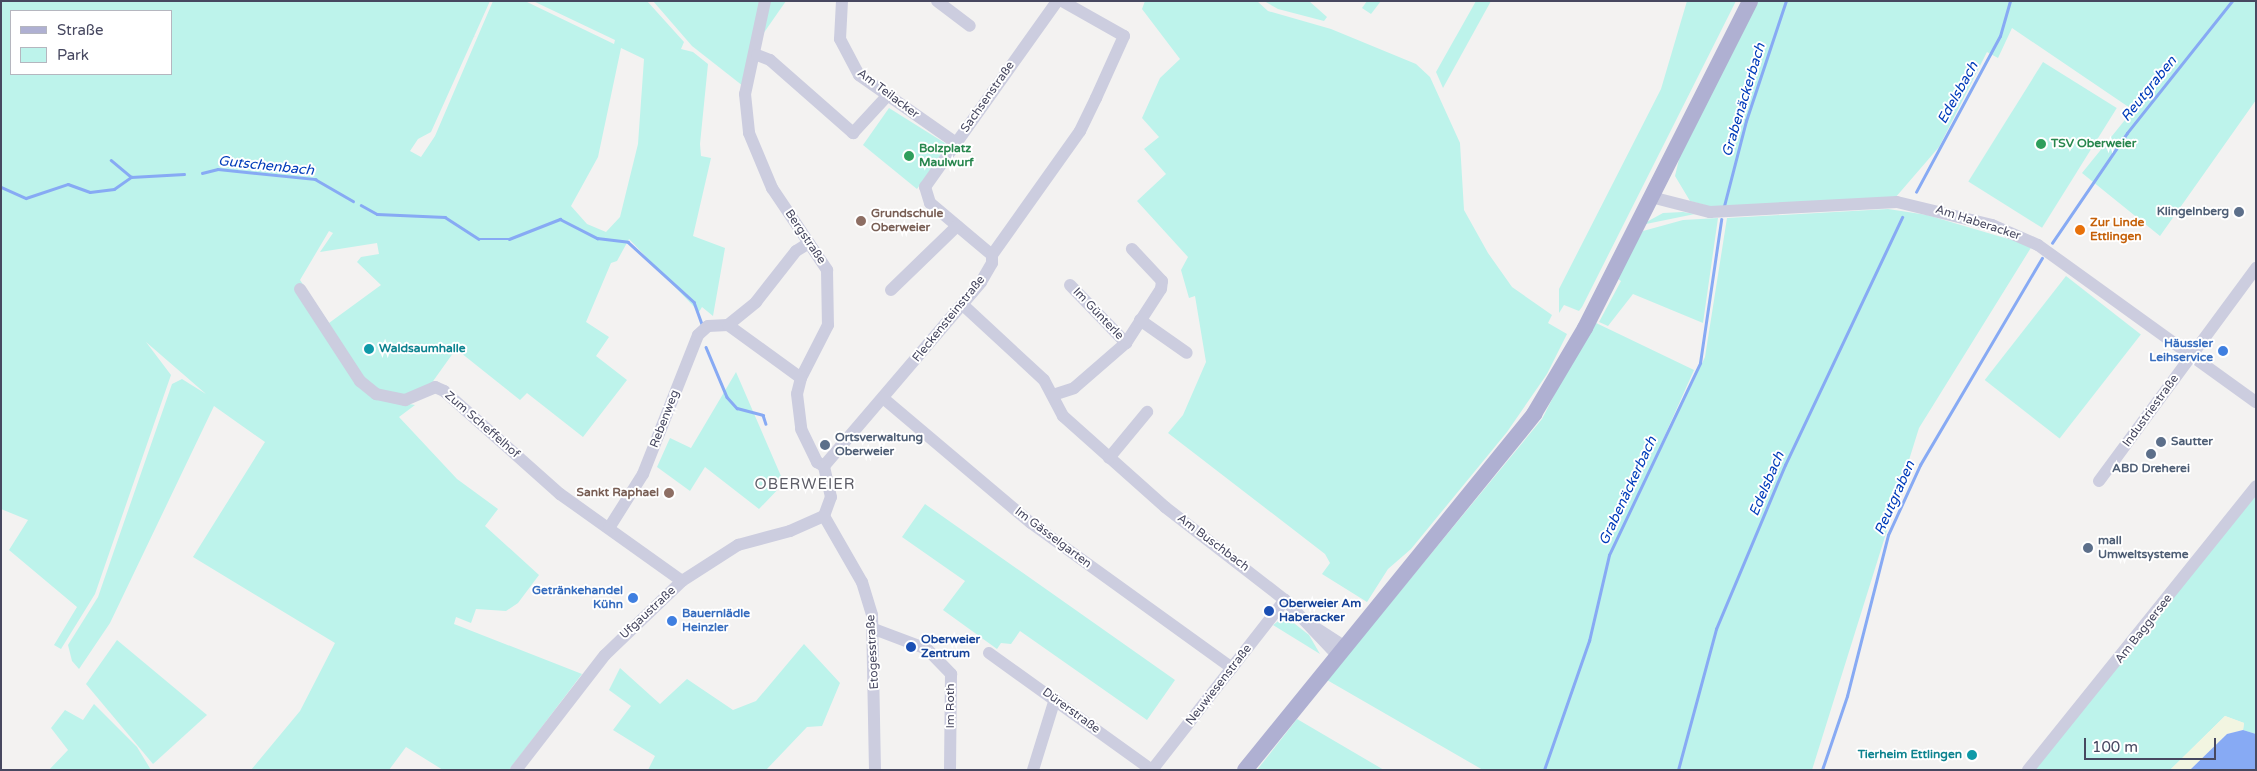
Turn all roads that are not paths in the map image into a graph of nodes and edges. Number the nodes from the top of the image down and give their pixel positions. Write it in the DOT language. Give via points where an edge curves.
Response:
graph roads {
  1 [pos="764,1"];
  2 [pos="842,1"];
  3 [pos="937,1"];
  4 [pos="1057,1"];
  5 [pos="1062,1"];
  6 [pos="1750,1"];
  7 [pos="970,26"];
  8 [pos="757,55"];
  9 [pos="887,96"];
  10 [pos="956,142"];
  11 [pos="1651,197"];
  12 [pos="958,226"];
  13 [pos="809,243"];
  14 [pos="1132,249"];
  15 [pos="992,255"];
  16 [pos="2256,268"];
  17 [pos="1070,285"];
  18 [pos="300,289"];
  19 [pos="891,290"];
  20 [pos="963,305"];
  21 [pos="1140,320"];
  22 [pos="728,324"];
  23 [pos="1126,343"];
  24 [pos="1187,353"];
  25 [pos="2191,356"];
  26 [pos="801,378"];
  27 [pos="1054,395"];
  28 [pos="882,398"];
  29 [pos="2256,402"];
  30 [pos="1147,412"];
  31 [pos="1109,458"];
  32 [pos="824,466"];
  33 [pos="2099,481"];
  34 [pos="2256,486"];
  35 [pos="824,516"];
  36 [pos="609,528"];
  37 [pos="682,581"];
  38 [pos="1285,600"];
  39 [pos="874,630"];
  40 [pos="1342,651"];
  41 [pos="989,653"];
  42 [pos="1232,668"];
  43 [pos="1055,699"];
  44 [pos="516,770"];
  45 [pos="875,770"];
  46 [pos="950,770"];
  47 [pos="1033,770"];
  48 [pos="1152,770"];
  49 [pos="1245,770"];
  50 [pos="2028,770"];
  1 -- 8 [label="street, Bergstraße"];
  2 -- 9 [label="street, Am Teilacker" via="837,25 848,60"];
  3 -- 7 [label="street"];
  4 -- 10 [label="street, Sachsenstraße"];
  5 -- 15 [label="street, Fleckensteinstraße" via="1124,36 1080,131"];
  6 -- 11 [label="main road"];
  8 -- 9 [label="street" via="770,60 853,133"];
  8 -- 13 [label="street, Bergstraße" via="745,94 749,133 772,188"];
  9 -- 10 [label="street, Am Teilacker"];
  10 -- 12 [label="street, Sachsenstraße" via="925,187 925,196"];
  11 -- 25 [label="street, Am Haberacker" via="1710,212 1876,201 1923,205 1963,216 2038,245"];
  11 -- 40 [label="main road" via="1581,336 1534,414"];
  12 -- 15 [label="street, Sachsenstraße"];
  12 -- 19 [label="street"];
  13 -- 22 [label="street, Rebenweg" via="796,251 756,302"];
  13 -- 26 [label="street, Bergstraße" via="827,270 830,314"];
  14 -- 21 [label="street, Im Günterle" via="1162,281"];
  15 -- 20 [label="street, Fleckensteinstraße" via="992,263"];
  16 -- 25 [label="street, Industriestraße"];
  17 -- 23 [label="street, Im Günterle"];
  18 -- 36 [label="street, Zum Scheffelhof" via="360,381 376,394 405,400 435,387 444,391 560,494"];
  20 -- 27 [label="street, Am Buschbach" via="1044,380"];
  20 -- 28 [label="street, Fleckensteinstraße"];
  21 -- 23 [label="street, Im Günterle"];
  21 -- 24 [label="street, Im Günterle"];
  22 -- 26 [label="street"];
  22 -- 36 [label="street, Rebenweg" via="708,326 698,335 639,482"];
  23 -- 27 [label="street, Im Günterle" via="1074,388"];
  25 -- 29 [label="street, Am Haberacker"];
  25 -- 33 [label="street, Industriestraße"];
  26 -- 32 [label="street, Bergstraße" via="797,414 817,462"];
  27 -- 31 [label="street, Am Buschbach" via="1063,416"];
  28 -- 32 [label="street, Fleckensteinstraße" via="873,403"];
  28 -- 42 [label="street, Im Gässelgarten" via="1031,523"];
  30 -- 31 [label="street"];
  31 -- 38 [label="street, Am Buschbach"];
  32 -- 35 [label="street" via="831,497"];
  34 -- 50 [label="street, Am Baggersee"];
  35 -- 37 [label="street, Ufgaustraße" via="790,531 738,545"];
  35 -- 39 [label="street, Etogesstraße" via="862,582"];
  36 -- 37 [label="street, Zum Scheffelhof"];
  37 -- 44 [label="street, Ufgaustraße" via="605,655"];
  38 -- 40 [label="street, Am Buschbach"];
  38 -- 42 [label="street, Neuwiesenstraße"];
  39 -- 45 [label="street, Etogesstraße"];
  39 -- 46 [label="street, Im Roth" via="926,649 951,674"];
  40 -- 49 [label="main road"];
  41 -- 43 [label="street, Dürerstraße"];
  42 -- 48 [label="street, Neuwiesenstraße"];
  43 -- 47 [label="street"];
  43 -- 48 [label="street, Dürerstraße"];
}
